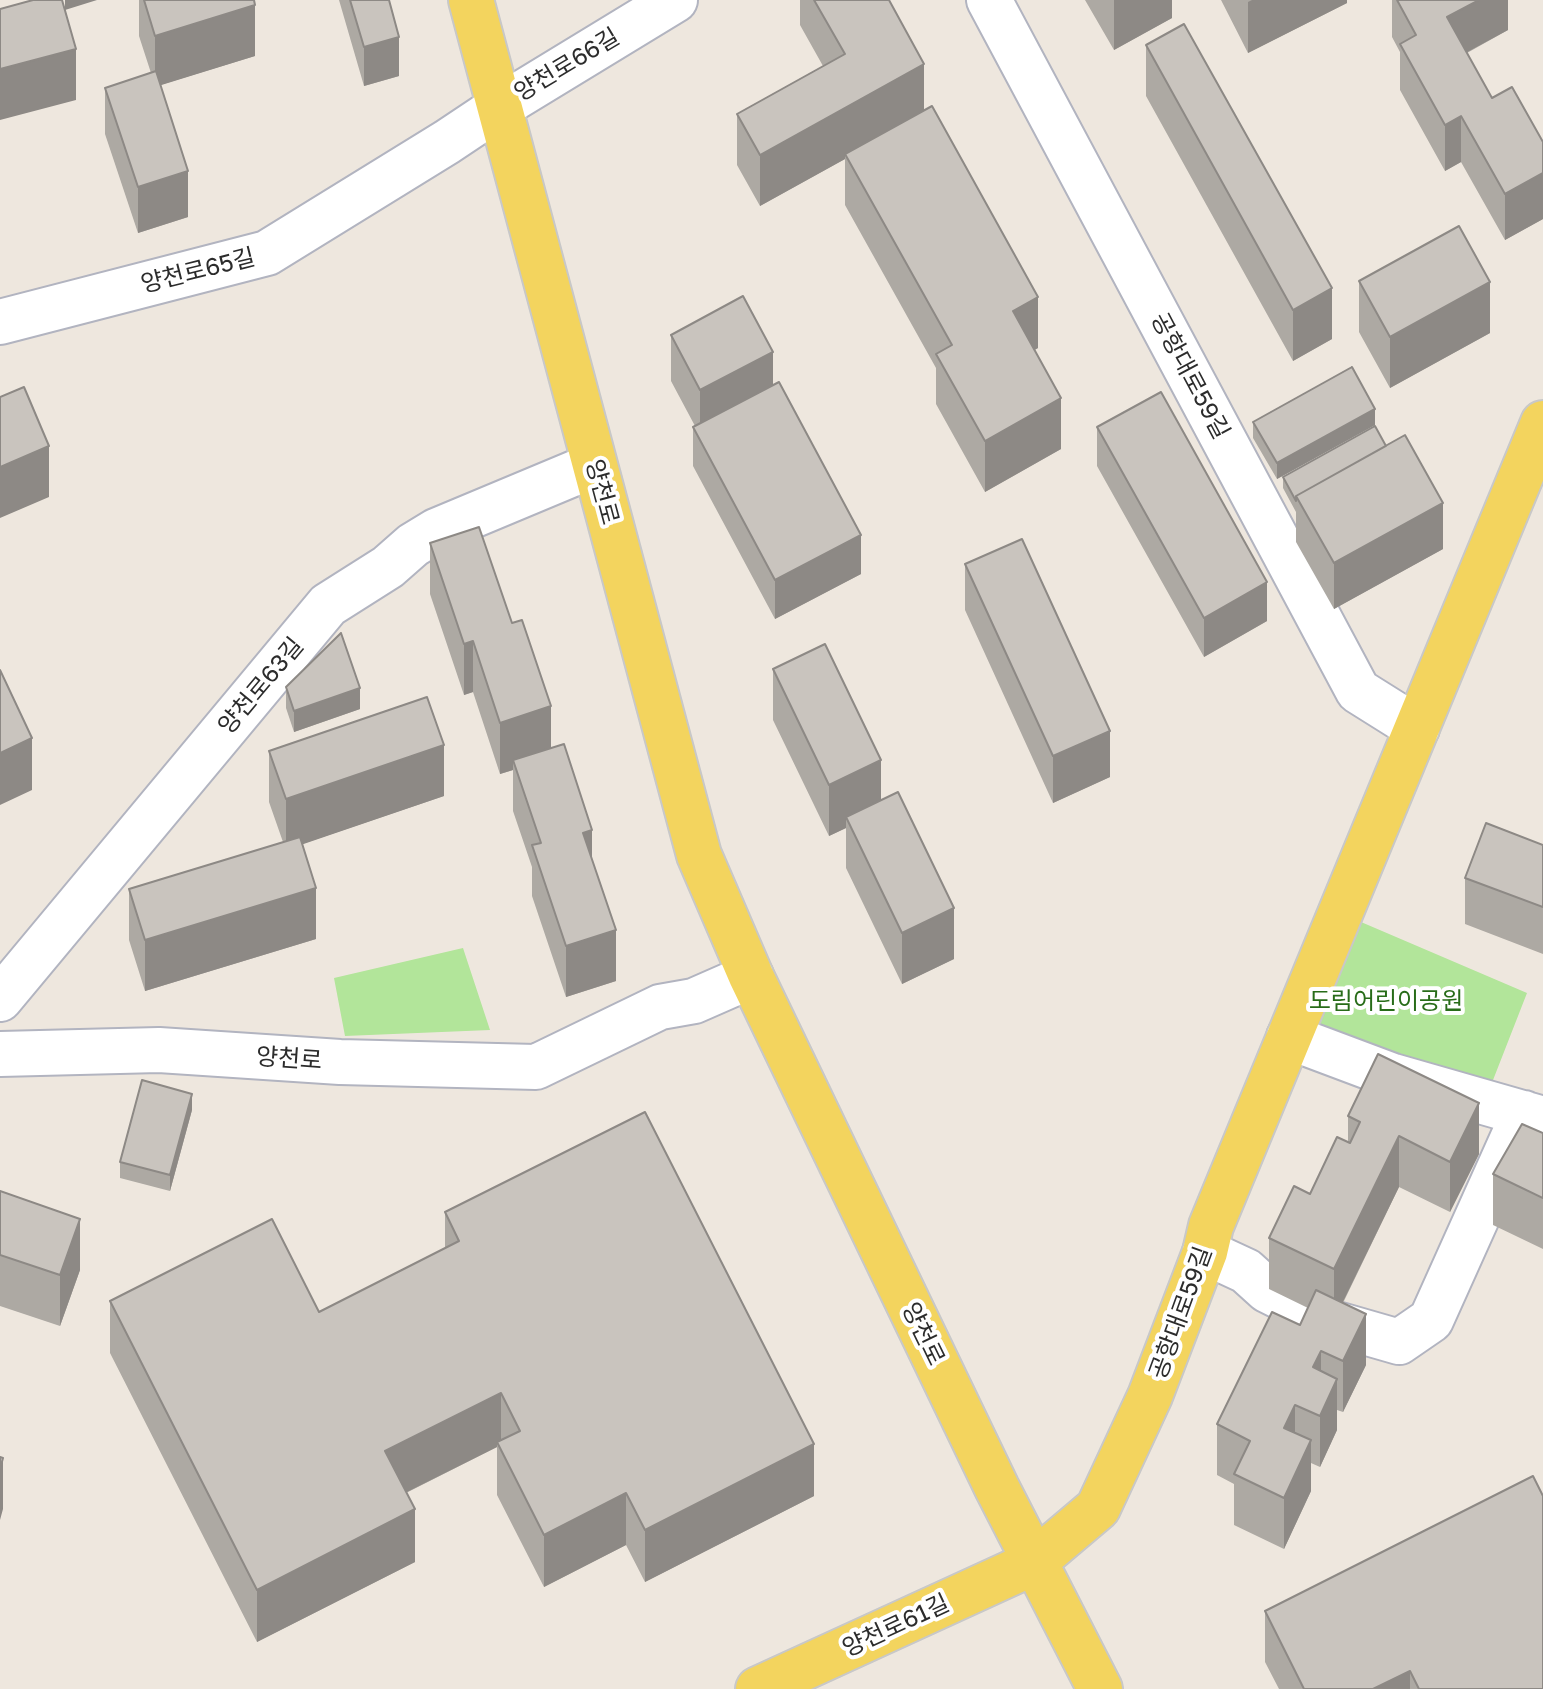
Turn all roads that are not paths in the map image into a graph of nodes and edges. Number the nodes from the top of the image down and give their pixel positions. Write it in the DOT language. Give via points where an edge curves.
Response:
graph roads {
  1 [pos="471,0"];
  2 [pos="675,0"];
  3 [pos="989,0"];
  4 [pos="501,106"];
  5 [pos="0,322"];
  6 [pos="1543,423"];
  7 [pos="594,465"];
  8 [pos="1417,728"];
  9 [pos="751,976"];
  10 [pos="0,999"];
  11 [pos="1289,1037"];
  12 [pos="0,1054"];
  13 [pos="1533,1116"];
  14 [pos="1205,1252"];
  15 [pos="1033,1563"];
  16 [pos="758,1689"];
  17 [pos="1100,1689"];
  1 -- 4 [label="main road, 양천로"];
  2 -- 4 [label="street, 양천로66길"];
  3 -- 8 [label="street, 공항대로59길" via="1358,691"];
  4 -- 5 [label="street, 양천로65길" via="267,253"];
  4 -- 7 [label="main road, 양천로"];
  6 -- 8 [label="main road, 공항대로59길"];
  7 -- 9 [label="main road, 양천로" via="699,855"];
  7 -- 10 [label="street, 양천로63길" via="436,531 328,605"];
  8 -- 11 [label="main road, 공항대로59길"];
  9 -- 12 [label="street, 양천로" via="694,1001 660,1007 536,1067 159,1050"];
  9 -- 15 [label="main road, 양천로"];
  11 -- 13 [label="street" via="1393,1076"];
  11 -- 14 [label="main road, 공항대로59길"];
  13 -- 14 [label="street" via="1431,1320 1399,1342 1333,1323"];
  14 -- 15 [label="main road, 공항대로59길" via="1150,1396 1098,1508"];
  15 -- 16 [label="main road, 양천로61길"];
  15 -- 17 [label="main road, 양천로"];
}
